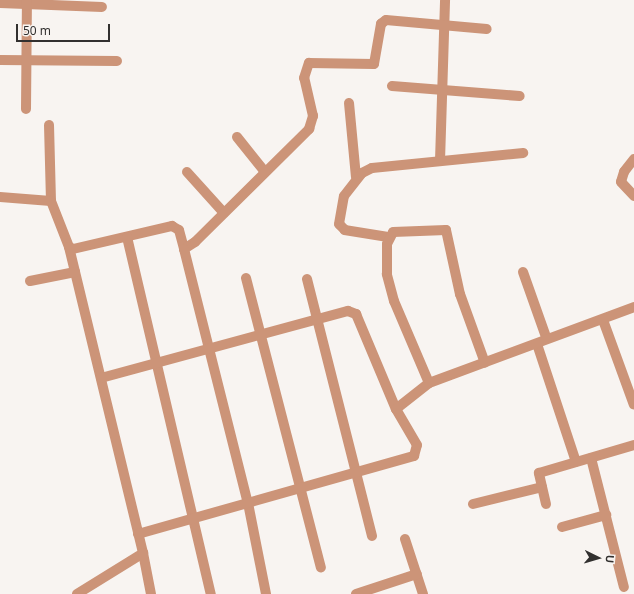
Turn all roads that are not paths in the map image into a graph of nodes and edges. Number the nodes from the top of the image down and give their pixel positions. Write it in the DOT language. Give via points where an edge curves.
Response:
graph roads {
  1 [pos="444,0"];
  2 [pos="26,2"];
  3 [pos="0,3"];
  4 [pos="102,6"];
  5 [pos="444,24"];
  6 [pos="487,29"];
  7 [pos="0,60"];
  8 [pos="28,60"];
  9 [pos="117,61"];
  10 [pos="392,86"];
  11 [pos="442,93"];
  12 [pos="520,96"];
  13 [pos="350,103"];
  14 [pos="26,109"];
  15 [pos="49,125"];
  16 [pos="237,137"];
  17 [pos="523,153"];
  18 [pos="634,159"];
  19 [pos="440,161"];
  20 [pos="187,172"];
  21 [pos="265,172"];
  22 [pos="356,177"];
  23 [pos="634,196"];
  24 [pos="0,197"];
  25 [pos="51,202"];
  26 [pos="224,213"];
  27 [pos="127,237"];
  28 [pos="388,237"];
  29 [pos="69,247"];
  30 [pos="184,248"];
  31 [pos="75,272"];
  32 [pos="523,272"];
  33 [pos="246,278"];
  34 [pos="307,279"];
  35 [pos="30,281"];
  36 [pos="634,307"];
  37 [pos="316,320"];
  38 [pos="603,320"];
  39 [pos="262,334"];
  40 [pos="546,337"];
  41 [pos="537,344"];
  42 [pos="209,346"];
  43 [pos="485,362"];
  44 [pos="154,364"];
  45 [pos="101,378"];
  46 [pos="429,383"];
  47 [pos="634,405"];
  48 [pos="396,409"];
  49 [pos="634,445"];
  50 [pos="591,458"];
  51 [pos="576,462"];
  52 [pos="356,474"];
  53 [pos="542,487"];
  54 [pos="302,489"];
  55 [pos="248,503"];
  56 [pos="474,504"];
  57 [pos="546,504"];
  58 [pos="606,515"];
  59 [pos="193,518"];
  60 [pos="562,527"];
  61 [pos="138,534"];
  62 [pos="372,536"];
  63 [pos="405,539"];
  64 [pos="143,553"];
  65 [pos="321,566"];
  66 [pos="417,574"];
  67 [pos="624,587"];
  68 [pos="77,594"];
  69 [pos="151,594"];
  70 [pos="211,594"];
  71 [pos="266,594"];
  72 [pos="356,594"];
  73 [pos="423,594"];
  1 -- 5 [label="street"];
  2 -- 3 [label="street"];
  2 -- 4 [label="street"];
  2 -- 8 [label="street"];
  5 -- 6 [label="street"];
  5 -- 11 [label="street"];
  5 -- 21 [label="street" via="386,20 380,24 374,64 309,63 304,78 312,123"];
  7 -- 8 [label="street"];
  8 -- 9 [label="street"];
  8 -- 14 [label="street"];
  10 -- 11 [label="street"];
  11 -- 12 [label="street"];
  11 -- 19 [label="street"];
  13 -- 22 [label="street"];
  15 -- 25 [label="street"];
  16 -- 21 [label="street"];
  17 -- 19 [label="street"];
  18 -- 23 [label="street" via="624,172 621,182"];
  19 -- 22 [label="street" via="372,168"];
  20 -- 26 [label="street"];
  21 -- 26 [label="street"];
  22 -- 28 [label="street" via="344,196 339,214 341,228"];
  24 -- 25 [label="street"];
  25 -- 29 [label="street"];
  26 -- 30 [label="street"];
  27 -- 29 [label="street"];
  27 -- 30 [label="street" via="172,226 179,230"];
  27 -- 44 [label="street"];
  28 -- 43 [label="street" via="393,232 446,230 460,294"];
  28 -- 46 [label="street" via="387,274 394,301"];
  29 -- 31 [label="street"];
  30 -- 42 [label="street"];
  31 -- 35 [label="street"];
  31 -- 45 [label="street"];
  32 -- 40 [label="street"];
  33 -- 39 [label="street"];
  34 -- 37 [label="street"];
  36 -- 38 [label="street"];
  37 -- 39 [label="street"];
  37 -- 48 [label="street" via="348,311 356,314"];
  37 -- 52 [label="street"];
  38 -- 40 [label="street"];
  38 -- 47 [label="street"];
  39 -- 42 [label="street"];
  39 -- 54 [label="street"];
  40 -- 41 [label="street"];
  41 -- 43 [label="street"];
  41 -- 51 [label="street"];
  42 -- 44 [label="street"];
  42 -- 55 [label="street"];
  43 -- 46 [label="street"];
  44 -- 45 [label="street"];
  44 -- 59 [label="street"];
  45 -- 61 [label="street"];
  46 -- 48 [label="street"];
  48 -- 52 [label="street" via="417,450 414,456"];
  49 -- 50 [label="street"];
  50 -- 51 [label="street"];
  50 -- 58 [label="street"];
  51 -- 53 [label="street" via="539,473"];
  52 -- 54 [label="street"];
  52 -- 62 [label="street"];
  53 -- 56 [label="street"];
  53 -- 57 [label="street"];
  54 -- 55 [label="street"];
  54 -- 65 [label="street"];
  55 -- 59 [label="street"];
  55 -- 71 [label="street"];
  58 -- 60 [label="street"];
  58 -- 67 [label="street"];
  59 -- 61 [label="street"];
  59 -- 70 [label="street"];
  61 -- 64 [label="street"];
  63 -- 66 [label="street"];
  64 -- 68 [label="street"];
  64 -- 69 [label="street"];
  66 -- 72 [label="street"];
  66 -- 73 [label="street"];
}
